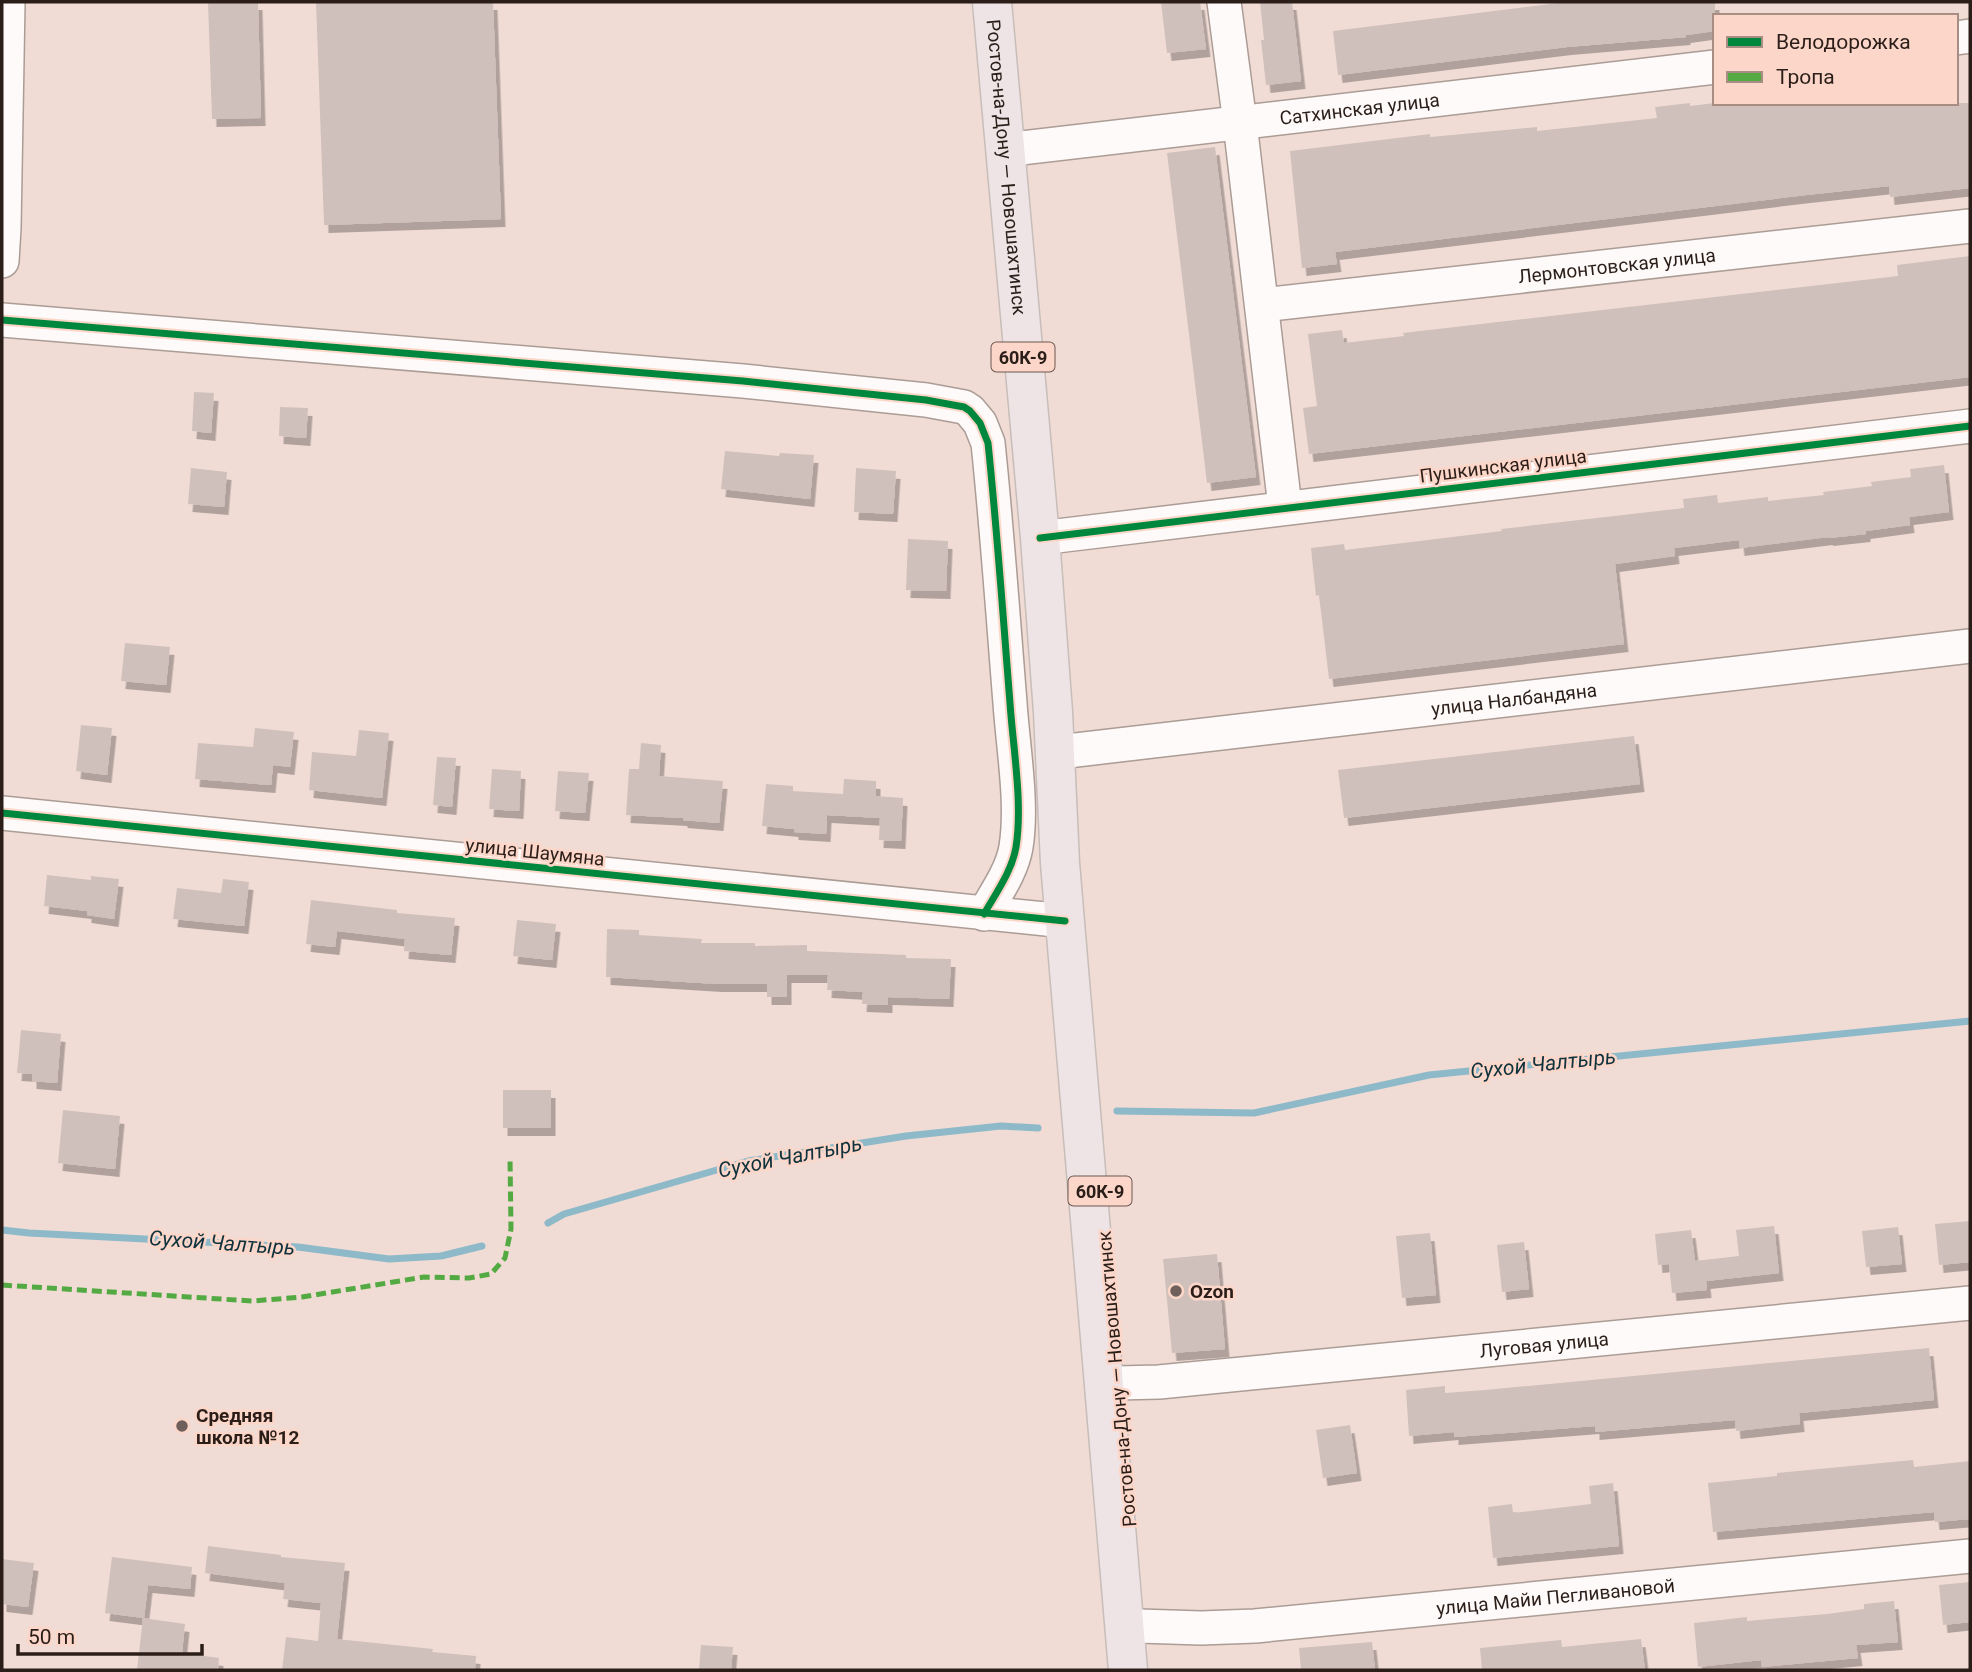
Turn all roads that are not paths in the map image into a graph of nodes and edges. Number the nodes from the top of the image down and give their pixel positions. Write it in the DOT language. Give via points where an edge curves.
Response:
graph roads {
  1 [pos="8,2"];
  2 [pos="992,2"];
  3 [pos="1224,2"];
  4 [pos="1713,66"];
  5 [pos="1240,123"];
  6 [pos="1005,150"];
  7 [pos="1970,226"];
  8 [pos="2,261"];
  9 [pos="1262,305"];
  10 [pos="2,320"];
  11 [pos="1970,426"];
  12 [pos="1286,507"];
  13 [pos="1040,538"];
  14 [pos="1970,646"];
  15 [pos="1053,712"];
  16 [pos="1059,752"];
  17 [pos="2,813"];
  18 [pos="984,914"];
  19 [pos="1065,921"];
  20 [pos="1970,1303"];
  21 [pos="1116,1383"];
  22 [pos="1970,1556"];
  23 [pos="1139,1626"];
  24 [pos="1128,1670"];
  25 [pos="1143,1670"];
  1 -- 8 [label="street"];
  2 -- 6 [label="main road, Ростов-на-Дону — Новошахтинск / 60К-9"];
  3 -- 5 [label="street"];
  4 -- 5 [label="street, Сатхинская улица"];
  5 -- 6 [label="street, Сатхинская улица"];
  5 -- 9 [label="street"];
  6 -- 13 [label="main road, Ростов-на-Дону — Новошахтинск / 60К-9"];
  7 -- 9 [label="street, Лермонтовская улица"];
  9 -- 12 [label="street"];
  10 -- 18 [label="street" via="743,381 964,407 980,423 988,443 1018,823 1011,865"];
  11 -- 12 [label="street, Пушкинская улица"];
  12 -- 13 [label="street, Пушкинская улица"];
  13 -- 15 [label="main road, Ростов-на-Дону — Новошахтинск / 60К-9"];
  14 -- 16 [label="street, улица Налбандяна"];
  15 -- 16 [label="main road, Ростов-на-Дону — Новошахтинск / 60К-9"];
  15 -- 19 [label="main road, Ростов-на-Дону — Новошахтинск / 60К-9"];
  16 -- 21 [label="main road, Ростов-на-Дону — Новошахтинск / 60К-9" via="1073,862"];
  17 -- 18 [label="street, улица Шаумяна"];
  18 -- 19 [label="street, улица Шаумяна"];
  19 -- 24 [label="main road, Ростов-на-Дону — Новошахтинск / 60К-9"];
  20 -- 21 [label="street, Луговая улица"];
  21 -- 23 [label="main road, Ростов-на-Дону — Новошахтинск / 60К-9"];
  22 -- 23 [label="street, улица Майи Пегливановой" via="1255,1626"];
  23 -- 25 [label="main road, Ростов-на-Дону — Новошахтинск / 60К-9"];
}
